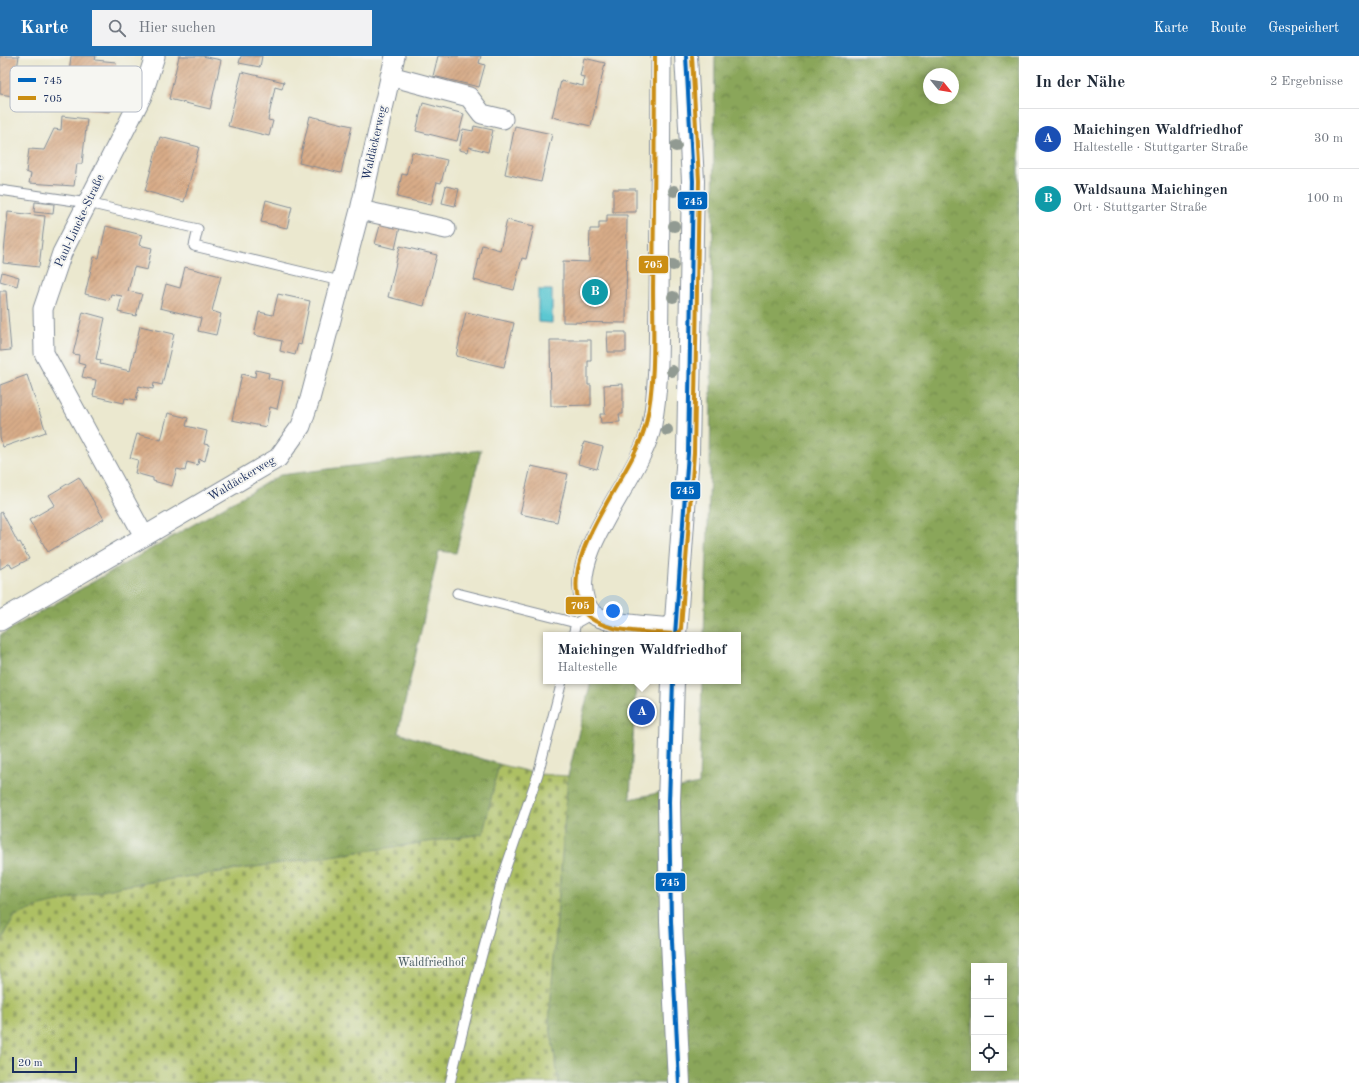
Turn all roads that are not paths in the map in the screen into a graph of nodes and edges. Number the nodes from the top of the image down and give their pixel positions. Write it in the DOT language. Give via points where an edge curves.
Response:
graph roads {
  1 [pos="154,56"];
  2 [pos="395,56"];
  3 [pos="661,56"];
  4 [pos="686,56"];
  5 [pos="390,76"];
  6 [pos="142,96"];
  7 [pos="134,112"];
  8 [pos="503,119"];
  9 [pos="0,190"];
  10 [pos="88,203"];
  11 [pos="360,210"];
  12 [pos="446,229"];
  13 [pos="340,281"];
  14 [pos="144,536"];
  15 [pos="457,593"];
  16 [pos="584,618"];
  17 [pos="0,621"];
  18 [pos="675,631"];
  19 [pos="575,632"];
  20 [pos="561,684"];
  21 [pos="673,684"];
  22 [pos="450,1083"];
  23 [pos="679,1083"];
  1 -- 6 [label="street, Paul-Lincke-Straße"];
  2 -- 5 [label="street, Waldäckerweg"];
  3 -- 16 [label="street" via="657,374 652,425 645,447 598,532 590,553 583,577"];
  4 -- 18 [label="main road" via="693,181 689,422"];
  5 -- 8 [label="street" via="469,97 482,114"];
  5 -- 11 [label="street, Waldäckerweg"];
  7 -- 10 [label="street, Paul-Lincke-Straße"];
  9 -- 10 [label="lane"];
  10 -- 13 [label="lane" via="198,229 194,246"];
  10 -- 14 [label="street, Paul-Lincke-Straße" via="62,253 43,309 44,353"];
  11 -- 12 [label="street"];
  11 -- 13 [label="street, Waldäckerweg"];
  13 -- 14 [label="street, Waldäckerweg" via="303,420 292,441 278,458"];
  14 -- 17 [label="street, Waldäckerweg"];
  15 -- 16 [label="lane"];
  16 -- 18 [label="street"];
  16 -- 19 [label="lane"];
  20 -- 22 [label="lane" via="538,774 503,876"];
  21 -- 23 [label="main road" via="669,802 671,921"];
}
